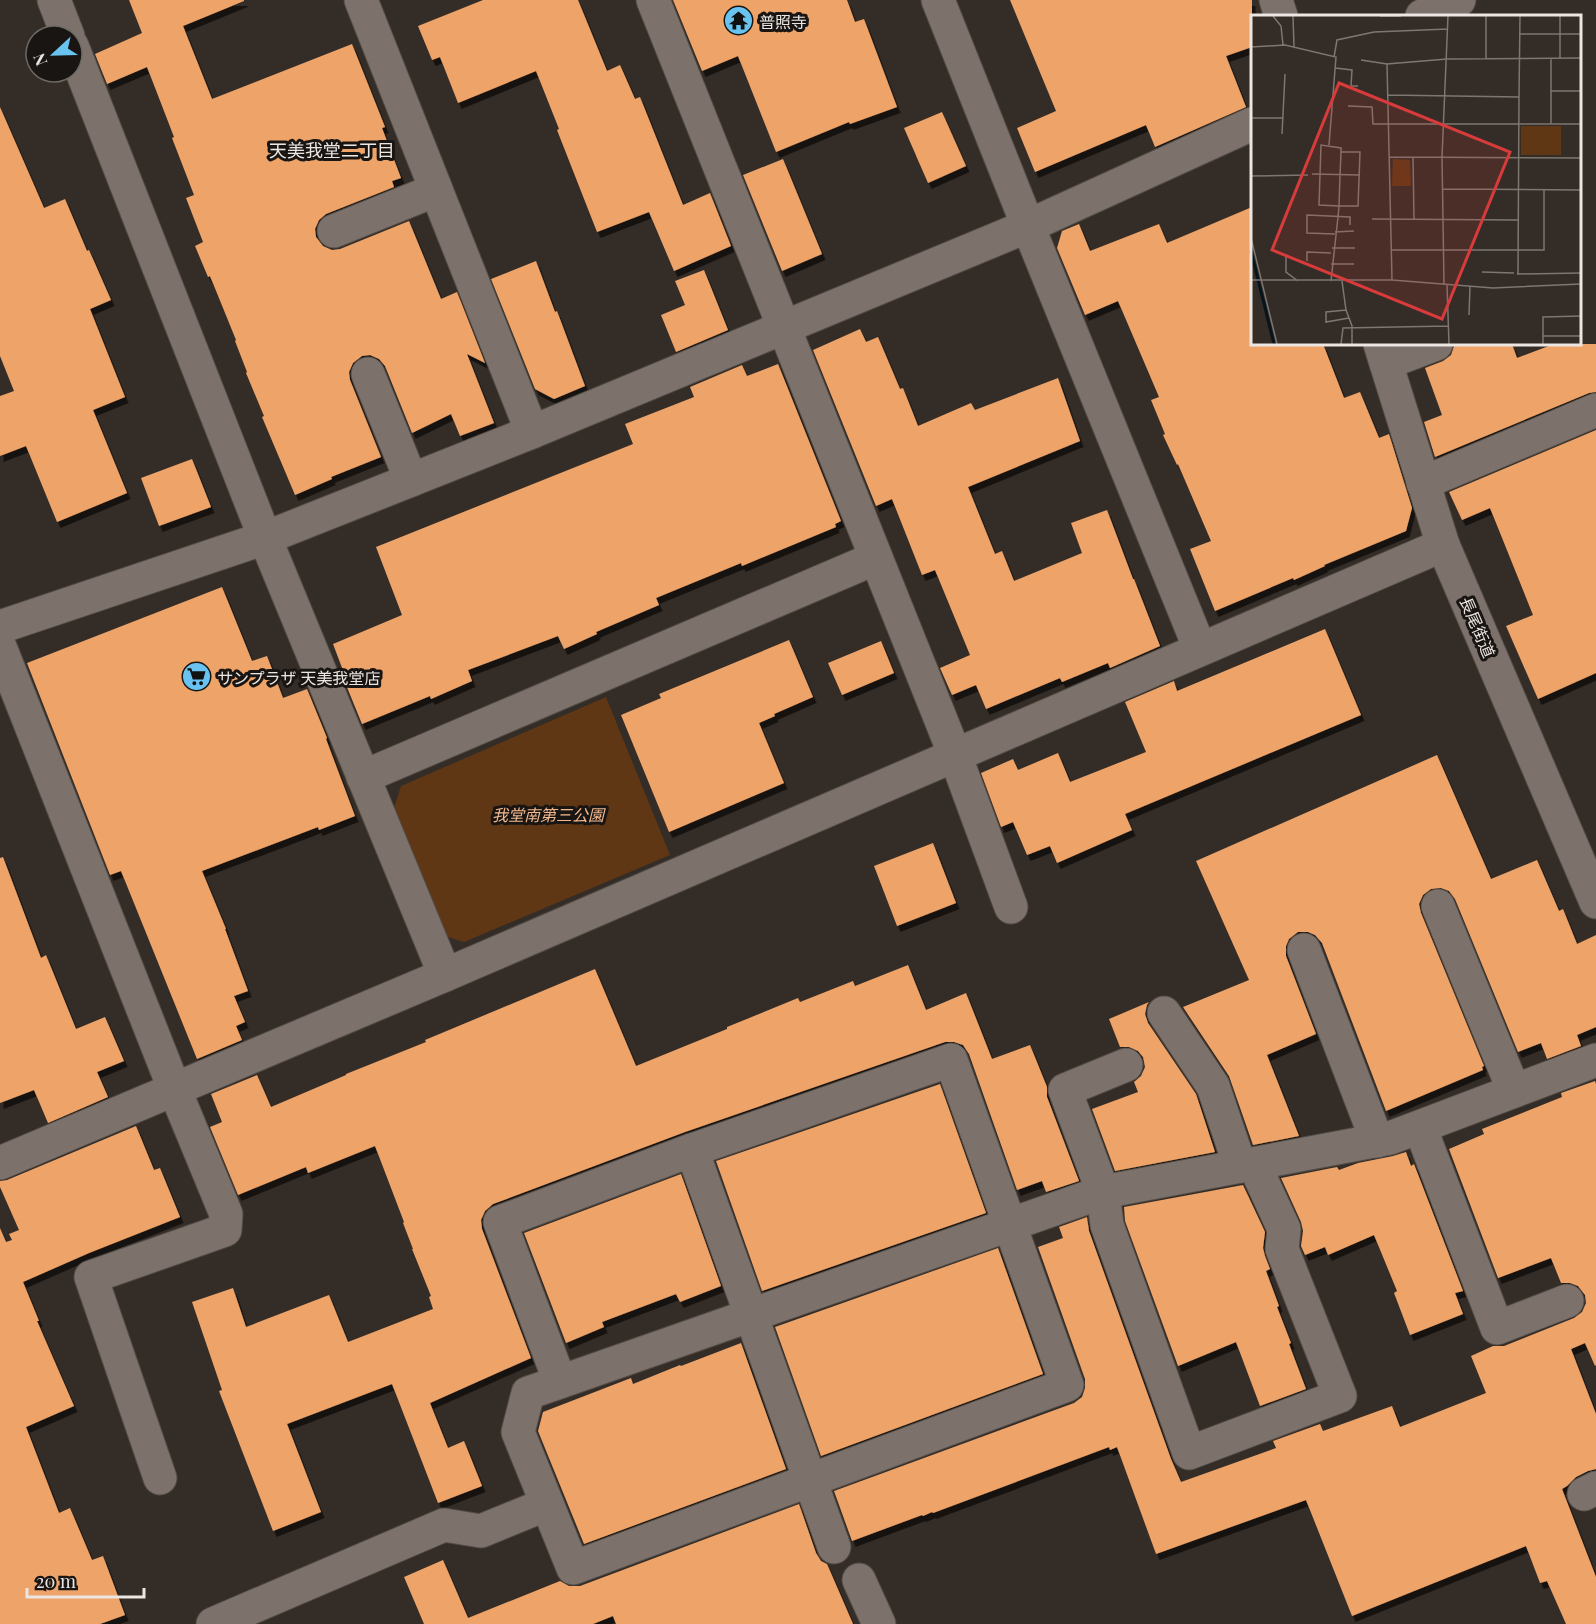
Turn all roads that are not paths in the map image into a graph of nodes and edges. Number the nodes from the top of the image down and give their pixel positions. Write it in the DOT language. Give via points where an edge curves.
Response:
graph roads {
  1 [pos="54,0"];
  2 [pos="361,0"];
  3 [pos="653,0"];
  4 [pos="938,0"];
  5 [pos="1276,0"];
  6 [pos="1460,0"];
  7 [pos="1281,15"];
  8 [pos="1424,15"];
  9 [pos="63,24"];
  10 [pos="84,77"];
  11 [pos="1251,124"];
  12 [pos="436,190"];
  13 [pos="1028,226"];
  14 [pos="334,231"];
  15 [pos="783,328"];
  16 [pos="1430,345"];
  17 [pos="1383,353"];
  18 [pos="368,374"];
  19 [pos="1596,410"];
  20 [pos="532,432"];
  21 [pos="411,480"];
  22 [pos="1424,483"];
  23 [pos="264,538"];
  24 [pos="1443,545"];
  25 [pos="876,558"];
  26 [pos="0,627"];
  27 [pos="0,647"];
  28 [pos="1200,649"];
  29 [pos="954,755"];
  30 [pos="363,777"];
  31 [pos="1596,902"];
  32 [pos="1438,906"];
  33 [pos="1011,907"];
  34 [pos="1305,950"];
  35 [pos="445,975"];
  36 [pos="1164,1013"];
  37 [pos="1596,1060"];
  38 [pos="1126,1065"];
  39 [pos="174,1088"];
  40 [pos="1514,1091"];
  41 [pos="1420,1127"];
  42 [pos="1377,1141"];
  43 [pos="692,1150"];
  44 [pos="0,1163"];
  45 [pos="1247,1165"];
  46 [pos="1103,1192"];
  47 [pos="1010,1224"];
  48 [pos="1567,1301"];
  49 [pos="752,1315"];
  50 [pos="560,1382"];
  51 [pos="160,1478"];
  52 [pos="810,1479"];
  53 [pos="547,1504"];
  54 [pos="834,1547"];
  55 [pos="859,1580"];
  56 [pos="213,1624"];
  57 [pos="879,1624"];
  1 -- 9 [label="street"];
  2 -- 12 [label="street"];
  3 -- 15 [label="street"];
  4 -- 13 [label="street"];
  5 -- 7 [label="street"];
  6 -- 8 [label="street"];
  10 -- 23 [label="street"];
  11 -- 13 [label="street"];
  12 -- 14 [label="street"];
  12 -- 20 [label="street"];
  13 -- 15 [label="street"];
  13 -- 28 [label="street"];
  15 -- 20 [label="street"];
  15 -- 25 [label="street"];
  16 -- 17 [label="street"];
  17 -- 22 [label="street, 長尾街道"];
  18 -- 21 [label="street"];
  19 -- 22 [label="street"];
  20 -- 21 [label="street"];
  21 -- 23 [label="street"];
  22 -- 24 [label="street, 長尾街道"];
  23 -- 26 [label="street"];
  23 -- 30 [label="street"];
  24 -- 28 [label="street"];
  24 -- 31 [label="street, 長尾街道"];
  25 -- 29 [label="street"];
  25 -- 30 [label="street"];
  27 -- 39 [label="street"];
  28 -- 29 [label="street"];
  29 -- 33 [label="street"];
  29 -- 35 [label="street"];
  30 -- 35 [label="street"];
  32 -- 40 [label="street"];
  34 -- 42 [label="street"];
  35 -- 39 [label="street"];
  36 -- 45 [label="street" via="1213,1086"];
  37 -- 40 [label="street"];
  38 -- 46 [label="street" via="1065,1090"];
  39 -- 44 [label="street"];
  39 -- 51 [label="street" via="226,1214 225,1230 91,1277"];
  40 -- 41 [label="street"];
  41 -- 42 [label="street"];
  41 -- 48 [label="street" via="1497,1328"];
  42 -- 45 [label="street"];
  43 -- 47 [label="street" via="951,1060"];
  43 -- 49 [label="street"];
  43 -- 50 [label="street" via="500,1222"];
  45 -- 46 [label="street"];
  45 -- 46 [label="street" via="1284,1229 1282,1249 1340,1396 1189,1453 1107,1225"];
  46 -- 47 [label="street"];
  47 -- 49 [label="street"];
  47 -- 52 [label="street" via="1067,1385"];
  49 -- 50 [label="street"];
  49 -- 52 [label="street"];
  50 -- 53 [label="street" via="528,1393 519,1432"];
  52 -- 53 [label="street" via="573,1568"];
  52 -- 54 [label="street"];
  53 -- 56 [label="street" via="481,1531 444,1525"];
  55 -- 57 [label="street"];
}
